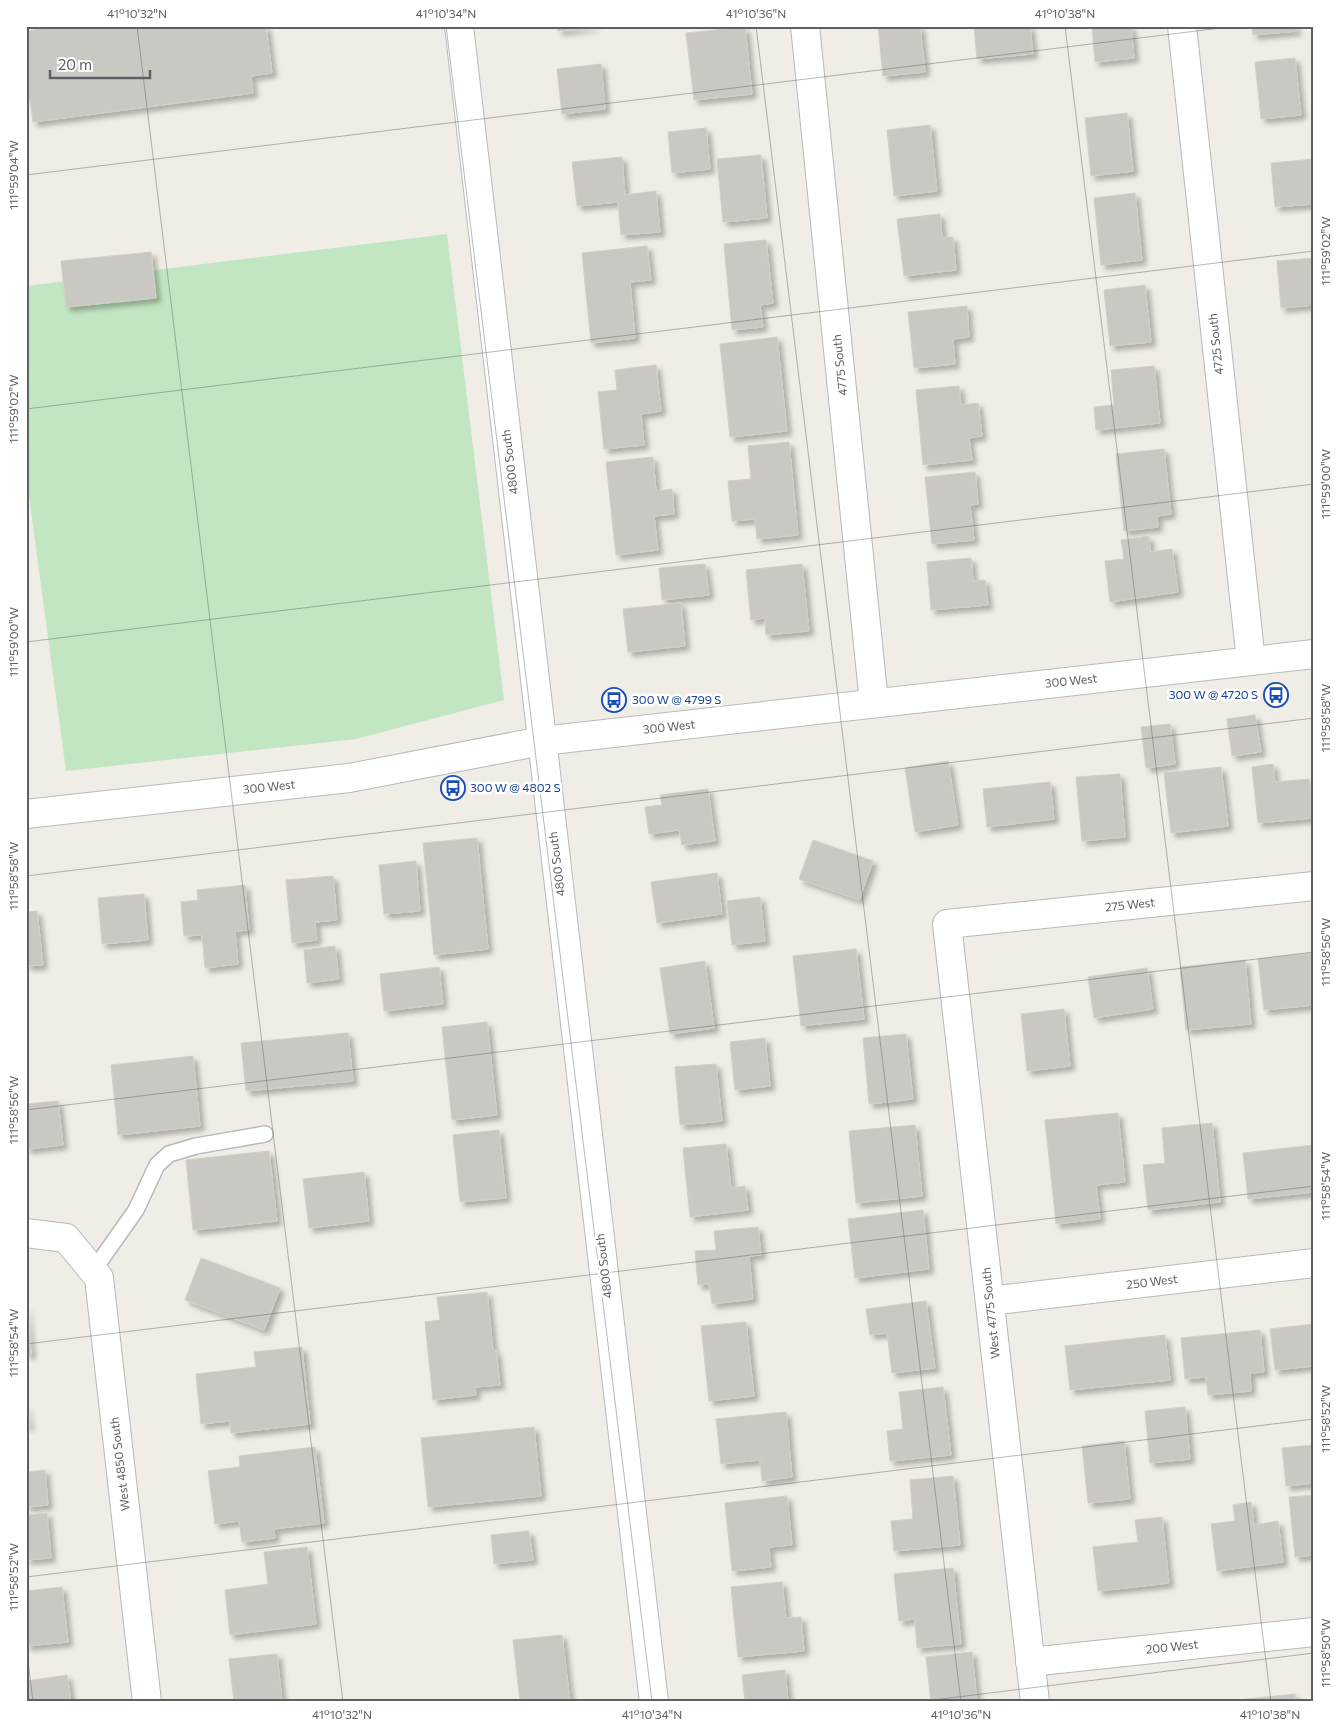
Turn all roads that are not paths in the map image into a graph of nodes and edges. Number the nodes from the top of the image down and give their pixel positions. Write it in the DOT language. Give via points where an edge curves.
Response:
graph roads {
  1 [pos="459,26"];
  2 [pos="805,26"];
  3 [pos="1182,26"];
  4 [pos="1314,654"];
  5 [pos="1251,661"];
  6 [pos="874,703"];
  7 [pos="542,741"];
  8 [pos="26,814"];
  9 [pos="1314,886"];
  10 [pos="947,924"];
  11 [pos="265,1134"];
  12 [pos="26,1233"];
  13 [pos="1314,1263"];
  14 [pos="93,1271"];
  15 [pos="990,1300"];
  16 [pos="1314,1632"];
  17 [pos="1030,1662"];
  18 [pos="147,1702"];
  19 [pos="654,1702"];
  20 [pos="1034,1702"];
  1 -- 7 [label="street, 4800 South"];
  2 -- 6 [label="street, 4775 South"];
  3 -- 5 [label="street, 4725 South"];
  4 -- 5 [label="street, 300 West"];
  5 -- 6 [label="street, 300 West"];
  6 -- 7 [label="street, 300 West"];
  7 -- 8 [label="street, 300 West" via="349,778"];
  7 -- 19 [label="street, 4800 South"];
  9 -- 10 [label="street, 275 West"];
  10 -- 15 [label="street, West 4775 South"];
  11 -- 14 [label="lane" via="169,1154 157,1165 136,1210"];
  12 -- 14 [label="street, West 4850 South" via="66,1238"];
  13 -- 15 [label="street, 250 West"];
  14 -- 18 [label="street, West 4850 South" via="99,1278"];
  15 -- 17 [label="street, West 4775 South"];
  16 -- 17 [label="street, 200 West"];
  17 -- 20 [label="street, West 4775 South"];
}
